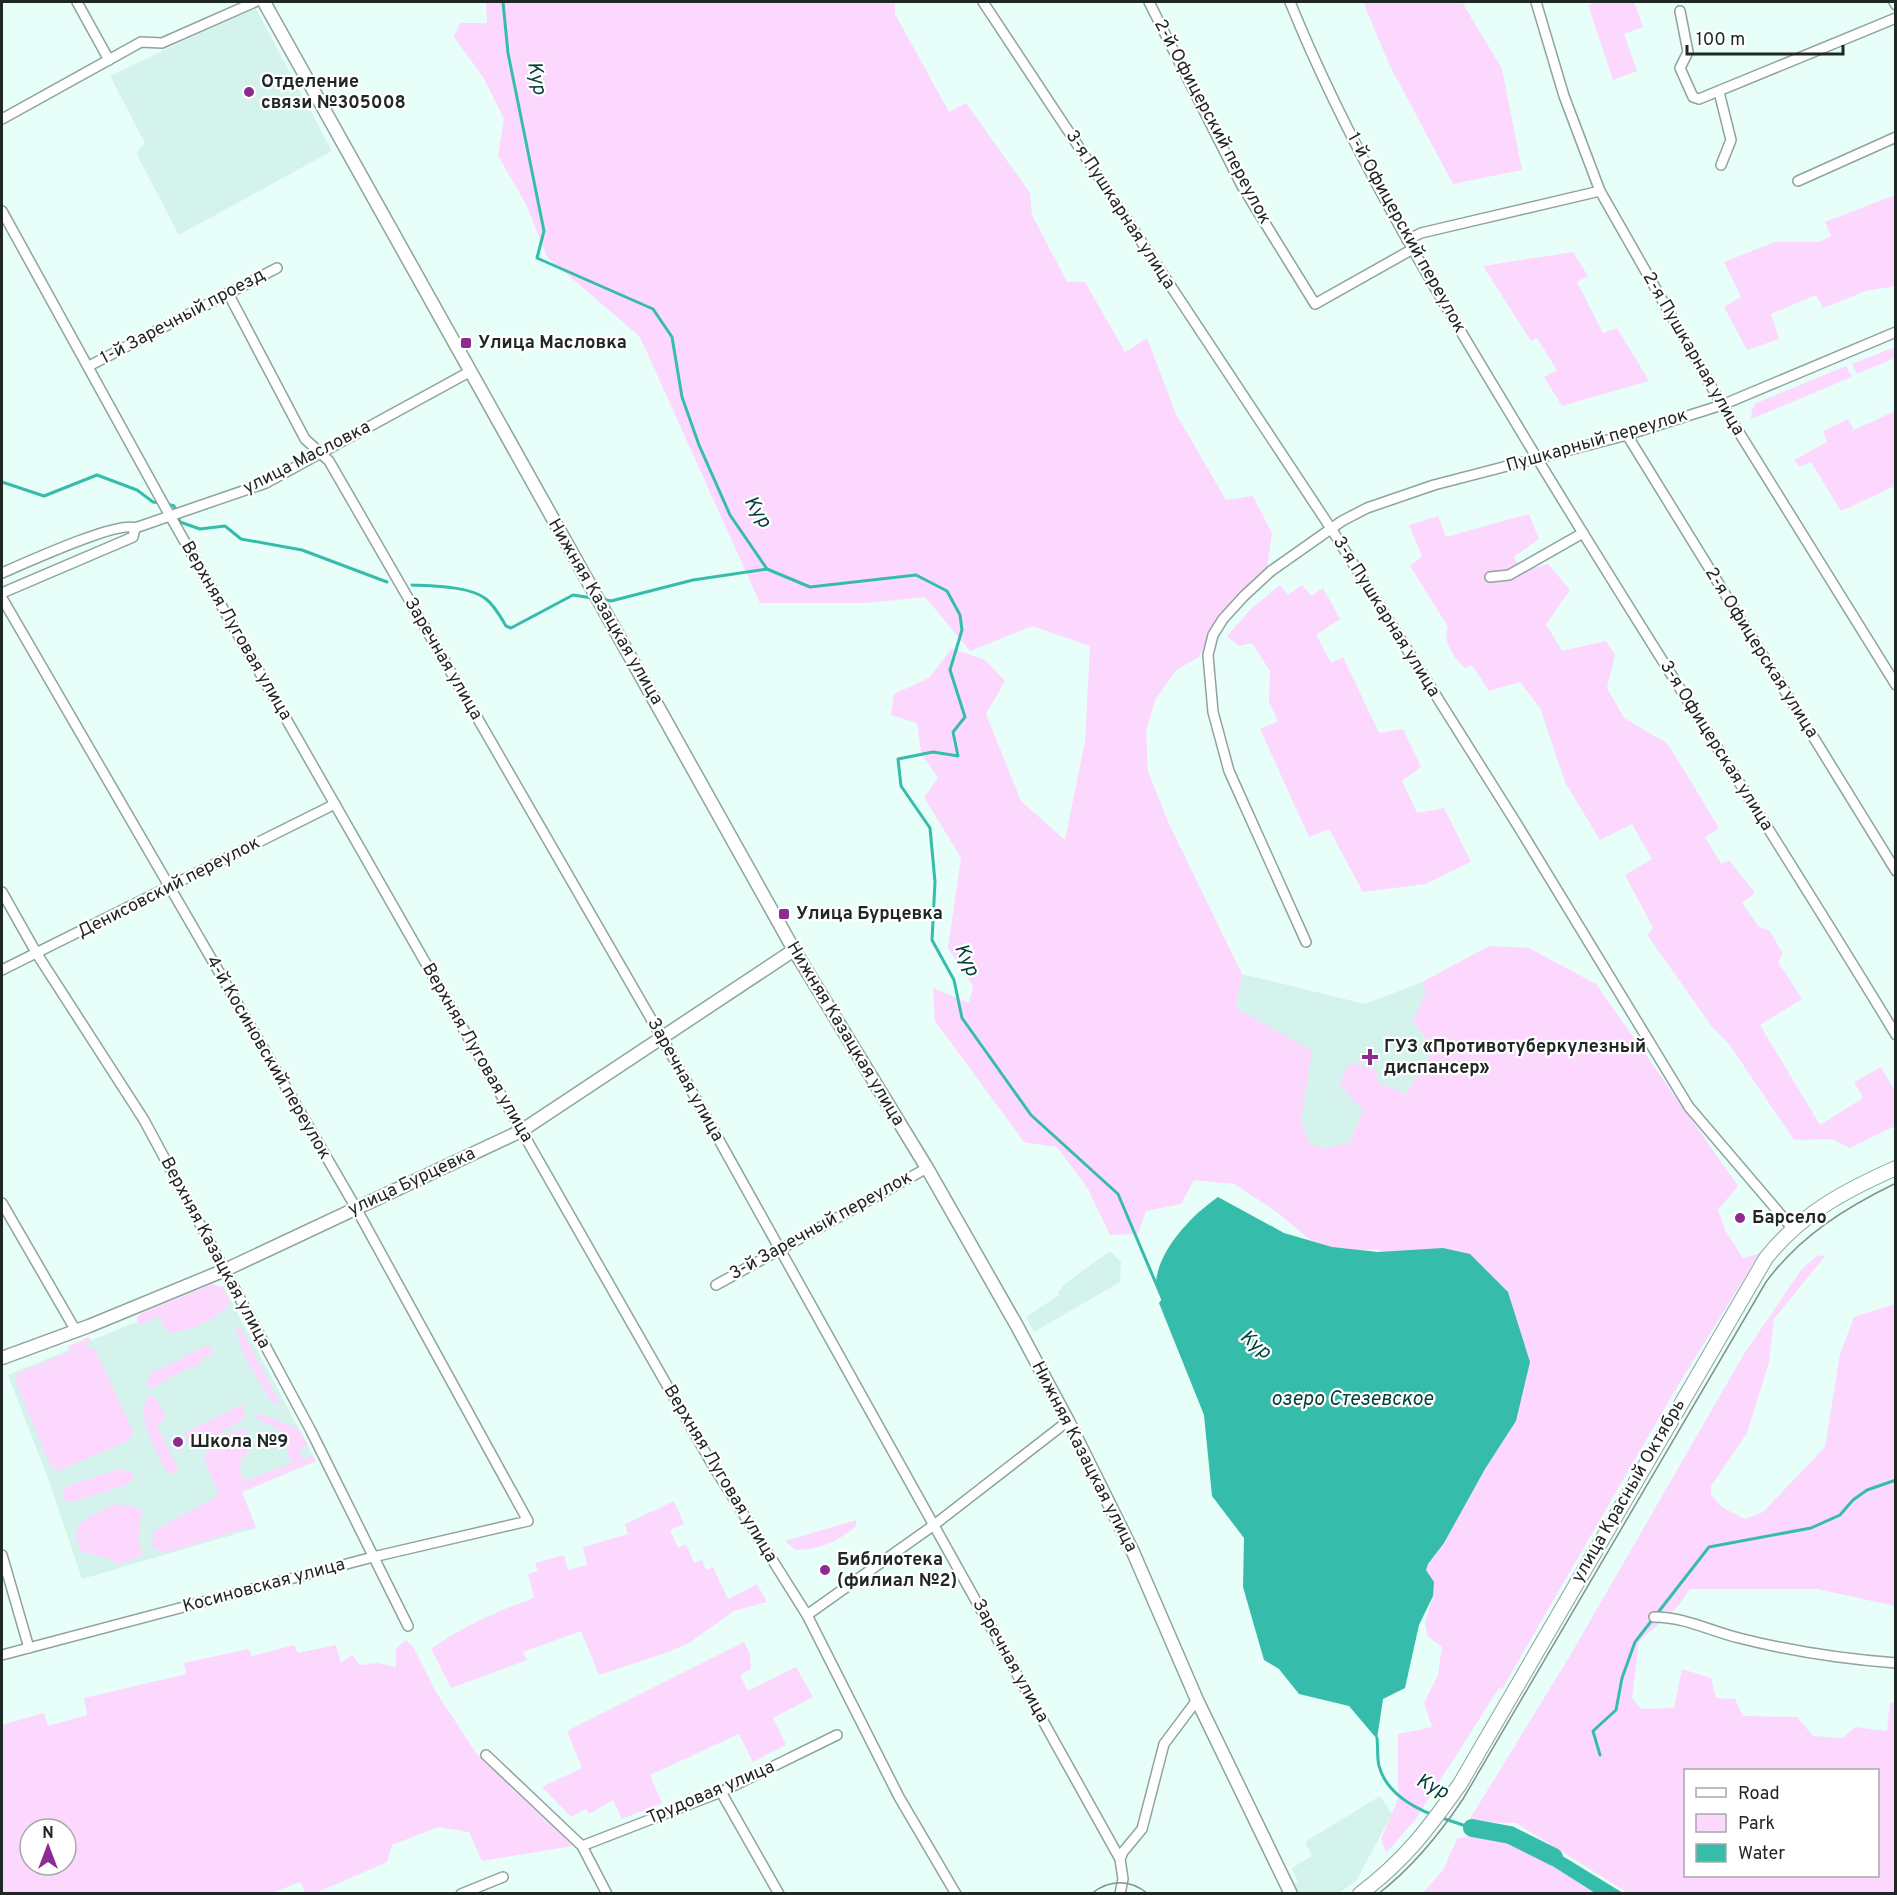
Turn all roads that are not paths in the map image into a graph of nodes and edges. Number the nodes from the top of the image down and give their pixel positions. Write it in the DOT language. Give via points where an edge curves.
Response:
graph roads {
  1 [pos="77,2"];
  2 [pos="255,2"];
  3 [pos="264,2"];
  4 [pos="983,2"];
  5 [pos="1149,2"];
  6 [pos="1290,2"];
  7 [pos="1536,2"];
  8 [pos="1680,11"];
  9 [pos="1896,18"];
  10 [pos="109,60"];
  11 [pos="1719,92"];
  12 [pos="2,119"];
  13 [pos="1896,137"];
  14 [pos="1721,165"];
  15 [pos="1798,181"];
  16 [pos="1600,191"];
  17 [pos="2,211"];
  18 [pos="1407,240"];
  19 [pos="1411,250"];
  20 [pos="277,268"];
  21 [pos="228,293"];
  22 [pos="1896,332"];
  23 [pos="89,366"];
  24 [pos="471,371"];
  25 [pos="1722,405"];
  26 [pos="1627,435"];
  27 [pos="318,454"];
  28 [pos="1536,458"];
  29 [pos="170,514"];
  30 [pos="135,528"];
  31 [pos="1332,530"];
  32 [pos="1583,533"];
  33 [pos="2,573"];
  34 [pos="1490,577"];
  35 [pos="2,593"];
  36 [pos="2,598"];
  37 [pos="1896,685"];
  38 [pos="335,804"];
  39 [pos="1896,871"];
  40 [pos="169,888"];
  41 [pos="2,892"];
  42 [pos="1306,942"];
  43 [pos="794,950"];
  44 [pos="37,954"];
  45 [pos="2,970"];
  46 [pos="1896,1035"];
  47 [pos="661,1036"];
  48 [pos="521,1131"];
  49 [pos="927,1168"];
  50 [pos="1896,1168"];
  51 [pos="2,1203"];
  52 [pos="356,1208"];
  53 [pos="1793,1228"];
  54 [pos="779,1251"];
  55 [pos="225,1270"];
  56 [pos="716,1285"];
  57 [pos="76,1331"];
  58 [pos="2,1358"];
  59 [pos="1068,1421"];
  60 [pos="528,1521"];
  61 [pos="934,1525"];
  62 [pos="2,1555"];
  63 [pos="373,1557"];
  64 [pos="807,1615"];
  65 [pos="1654,1617"];
  66 [pos="408,1626"];
  67 [pos="29,1648"];
  68 [pos="2,1655"];
  69 [pos="1896,1663"];
  70 [pos="1197,1700"];
  71 [pos="837,1735"];
  72 [pos="486,1755"];
  73 [pos="721,1792"];
  74 [pos="582,1846"];
  75 [pos="1120,1859"];
  76 [pos="503,1877"];
  77 [pos="461,1893"];
  78 [pos="608,1893"];
  79 [pos="779,1893"];
  80 [pos="956,1893"];
  81 [pos="1120,1893"];
  82 [pos="1291,1893"];
  83 [pos="1360,1893"];
  1 -- 10 [label="street"];
  2 -- 10 [label="street" via="162,43 141,42"];
  3 -- 24 [label="street, Нижняя Казацкая улица"];
  4 -- 31 [label="street, 3-я Пушкарная улица"];
  5 -- 19 [label="street, 2-й Офицерский переулок" via="1242,186 1316,304"];
  6 -- 18 [label="street, 1-й Офицерский переулок" via="1317,69"];
  7 -- 16 [label="street, 2-я Пушкарная улица" via="1564,96"];
  8 -- 11 [label="street" via="1688,52 1680,68 1693,97 1699,99"];
  9 -- 11 [label="street"];
  10 -- 12 [label="street"];
  11 -- 14 [label="street" via="1731,140"];
  13 -- 15 [label="street"];
  16 -- 18 [label="street" via="1437,229"];
  16 -- 25 [label="street, 2-я Пушкарная улица"];
  17 -- 23 [label="street, Верхняя Луговая улица"];
  18 -- 19 [label="street, 1-й Офицерский переулок"];
  19 -- 28 [label="street, 1-й Офицерский переулок"];
  20 -- 21 [label="street, 1-й Заречный проезд"];
  21 -- 23 [label="street, 1-й Заречный проезд"];
  21 -- 27 [label="street, Заречная улица" via="305,439"];
  22 -- 25 [label="street, Пушкарный переулок"];
  23 -- 29 [label="street, Верхняя Луговая улица"];
  24 -- 27 [label="street, улица Масловка"];
  24 -- 43 [label="street, Нижняя Казацкая улица"];
  25 -- 26 [label="street, Пушкарный переулок"];
  25 -- 37 [label="street, 2-я Пушкарная улица"];
  26 -- 28 [label="street, Пушкарный переулок"];
  26 -- 39 [label="street, 2-я Офицерская улица"];
  27 -- 29 [label="street, улица Масловка" via="266,483"];
  27 -- 47 [label="street, Заречная улица" via="329,461"];
  28 -- 31 [label="street, Пушкарный переулок" via="1434,485 1367,508"];
  28 -- 32 [label="street, 3-я Офицерская улица"];
  29 -- 30 [label="street, улица Масловка"];
  29 -- 38 [label="street, Верхняя Луговая улица"];
  30 -- 33 [label="street, улица Масловка" via="130,525 110,530"];
  30 -- 35 [label="street, улица Масловка" via="132,537 122,542"];
  31 -- 42 [label="street, Пушкарный переулок" via="1271,571 1244,596 1213,635 1208,655 1213,712 1229,771"];
  31 -- 53 [label="street, 3-я Пушкарная улица" via="1689,1107"];
  32 -- 34 [label="street" via="1509,575"];
  32 -- 46 [label="street, 3-я Офицерская улица"];
  36 -- 40 [label="street, 4-й Косиновский переулок"];
  38 -- 40 [label="street, Денисовский переулок"];
  38 -- 48 [label="street, Верхняя Луговая улица"];
  40 -- 44 [label="street, Денисовский переулок"];
  40 -- 52 [label="street, 4-й Косиновский переулок"];
  41 -- 44 [label="street, Верхняя Казацкая улица"];
  43 -- 47 [label="street, улица Бурцевка"];
  43 -- 49 [label="street, Нижняя Казацкая улица"];
  44 -- 45 [label="street, Денисовский переулок"];
  44 -- 55 [label="street, Верхняя Казацкая улица" via="144,1120"];
  47 -- 48 [label="street, улица Бурцевка"];
  47 -- 54 [label="street, Заречная улица"];
  48 -- 52 [label="street, улица Бурцевка"];
  48 -- 64 [label="street, Верхняя Луговая улица" via="712,1464"];
  49 -- 54 [label="street, 3-й Заречный переулок"];
  49 -- 59 [label="street, Нижняя Казацкая улица"];
  50 -- 53 [label="main road, улица Красный Октябрь" via="1834,1196"];
  51 -- 57 [label="street"];
  52 -- 55 [label="street, улица Бурцевка"];
  52 -- 60 [label="street, 4-й Косиновский переулок"];
  53 -- 83 [label="main road, улица Красный Октябрь" via="1745,1290 1460,1784 1404,1858"];
  54 -- 56 [label="street, 3-й Заречный переулок"];
  54 -- 61 [label="street, Заречная улица"];
  55 -- 57 [label="street, улица Бурцевка"];
  55 -- 63 [label="street, Верхняя Казацкая улица"];
  57 -- 58 [label="street, улица Бурцевка"];
  59 -- 61 [label="street"];
  59 -- 70 [label="street, Нижняя Казацкая улица" via="1133,1552"];
  60 -- 63 [label="street, Косиновская улица"];
  61 -- 64 [label="street"];
  61 -- 75 [label="street, Заречная улица"];
  62 -- 67 [label="street"];
  63 -- 66 [label="street, Верхняя Казацкая улица"];
  63 -- 67 [label="street, Косиновская улица"];
  64 -- 80 [label="street, Верхняя Луговая улица" via="899,1797"];
  65 -- 69 [label="street" via="1676,1617 1738,1638 1804,1652"];
  67 -- 68 [label="street, Косиновская улица"];
  70 -- 75 [label="street" via="1164,1744 1142,1829"];
  70 -- 82 [label="street, Нижняя Казацкая улица"];
  71 -- 73 [label="street, Трудовая улица"];
  72 -- 74 [label="street"];
  73 -- 74 [label="street, Трудовая улица"];
  73 -- 79 [label="street"];
  74 -- 78 [label="street"];
  75 -- 81 [label="street, Заречная улица"];
  76 -- 77 [label="street"];
}
